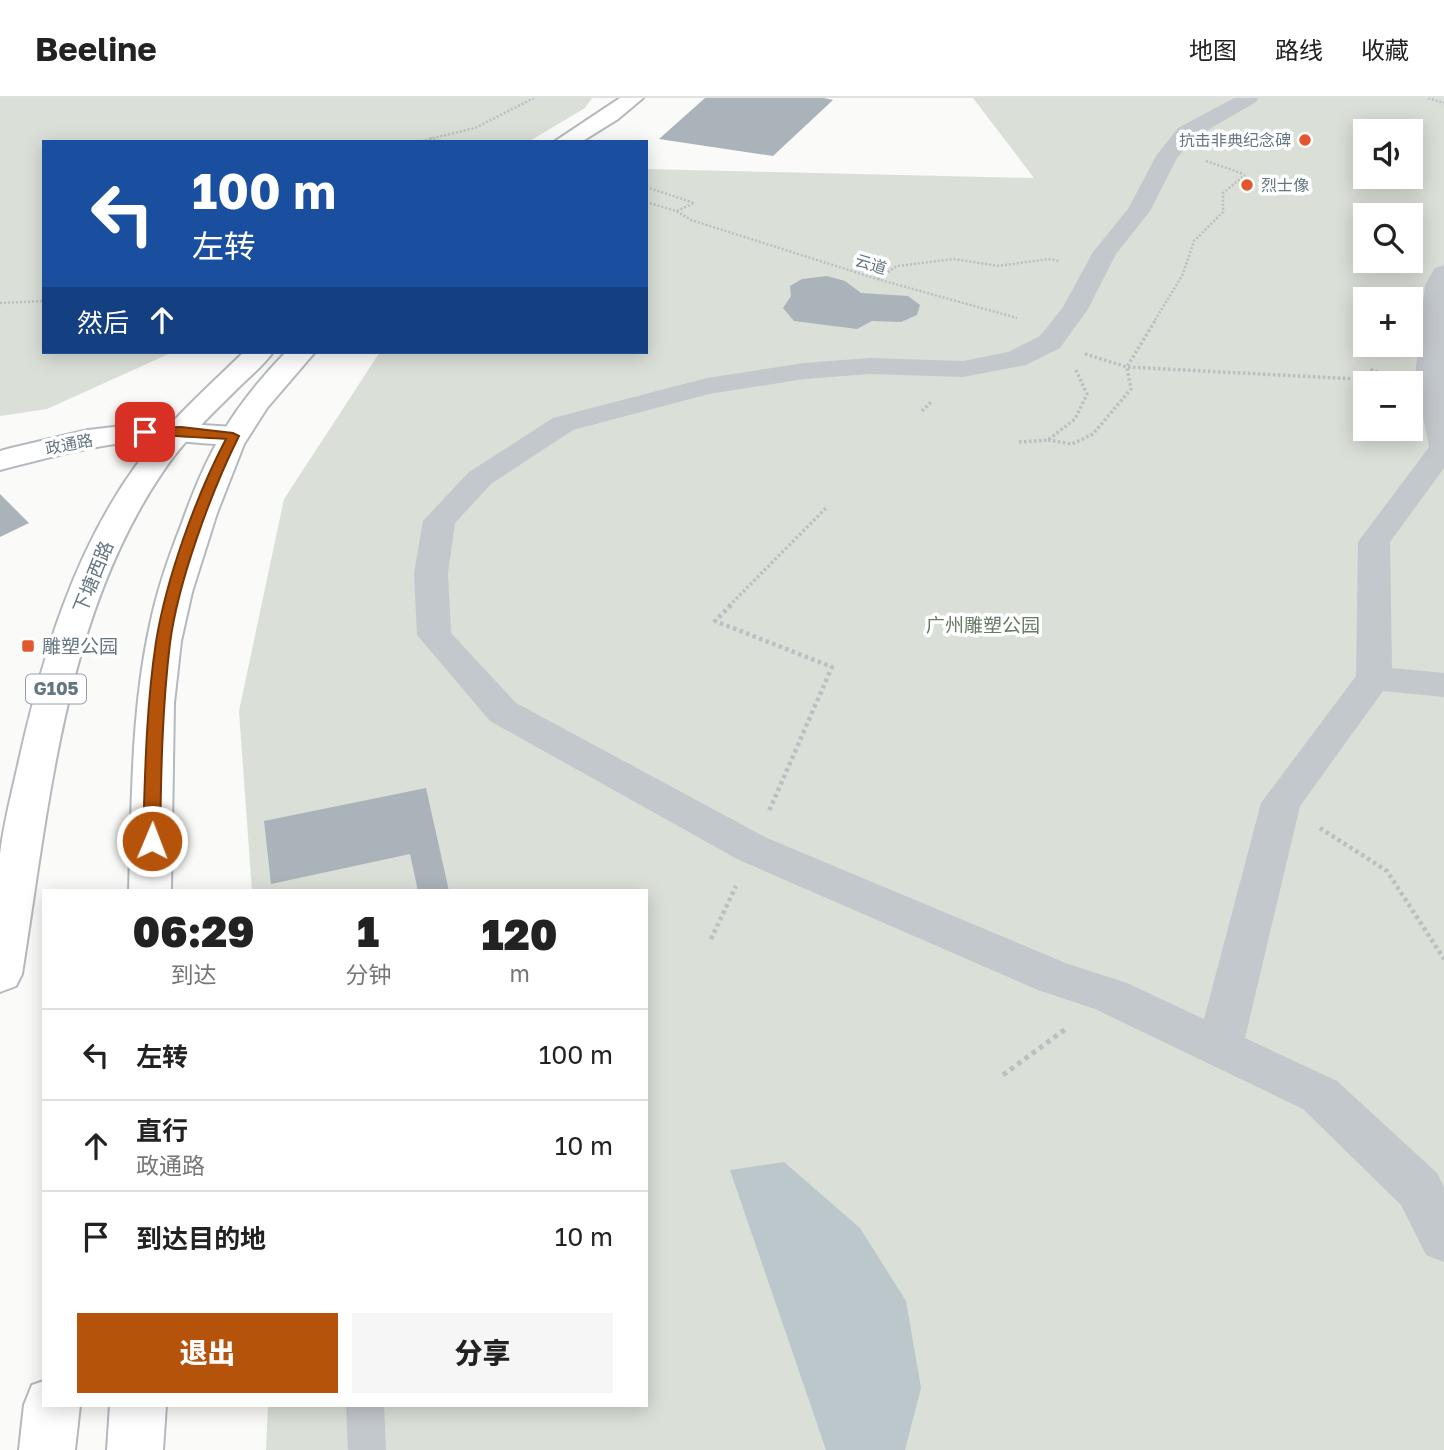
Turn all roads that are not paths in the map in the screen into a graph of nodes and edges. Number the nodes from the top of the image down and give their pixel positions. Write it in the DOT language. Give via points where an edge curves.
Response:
graph roads {
  1 [pos="633,98"];
  2 [pos="1244,99"];
  3 [pos="654,106"];
  4 [pos="569,140"];
  5 [pos="602,140"];
  6 [pos="1444,273"];
  7 [pos="257,354"];
  8 [pos="299,354"];
  9 [pos="181,430"];
  10 [pos="233,436"];
  11 [pos="0,460"];
  12 [pos="1374,678"];
  13 [pos="1444,685"];
  14 [pos="150,889"];
  15 [pos="0,974"];
  16 [pos="1220,1046"];
  17 [pos="1444,1238"];
  18 [pos="51,1407"];
  19 [pos="138,1407"];
  20 [pos="365,1407"];
  21 [pos="47,1450"];
  22 [pos="135,1450"];
  23 [pos="367,1450"];
  1 -- 4 [label="main road"];
  2 -- 16 [label="street" via="1186,132 1167,156 1138,211 1105,252 1075,309 1048,339 1016,359 963,369 870,366 804,371 707,386 563,425 480,478 439,521 431,573 434,635 503,712 753,849 1054,977 1111,996"];
  3 -- 5 [label="main road"];
  6 -- 12 [label="street" via="1438,285 1429,377 1444,447 1374,542"];
  7 -- 9 [label="main road, 下塘西路 / G105"];
  8 -- 10 [label="main road" via="271,383"];
  9 -- 10 [label="main road, 政通路"];
  9 -- 11 [label="main road, 政通路" via="65,443"];
  9 -- 15 [label="main road, 下塘西路 / G105" via="148,471 99,554 73,626 47,722"];
  10 -- 14 [label="main road" via="180,571 163,641 154,741"];
  12 -- 13 [label="street"];
  12 -- 16 [label="street" via="1281,803"];
  16 -- 17 [label="street" via="1320,1095 1419,1189"];
  18 -- 21 [label="main road"];
  19 -- 22 [label="main road"];
  20 -- 23 [label="lane"];
}
